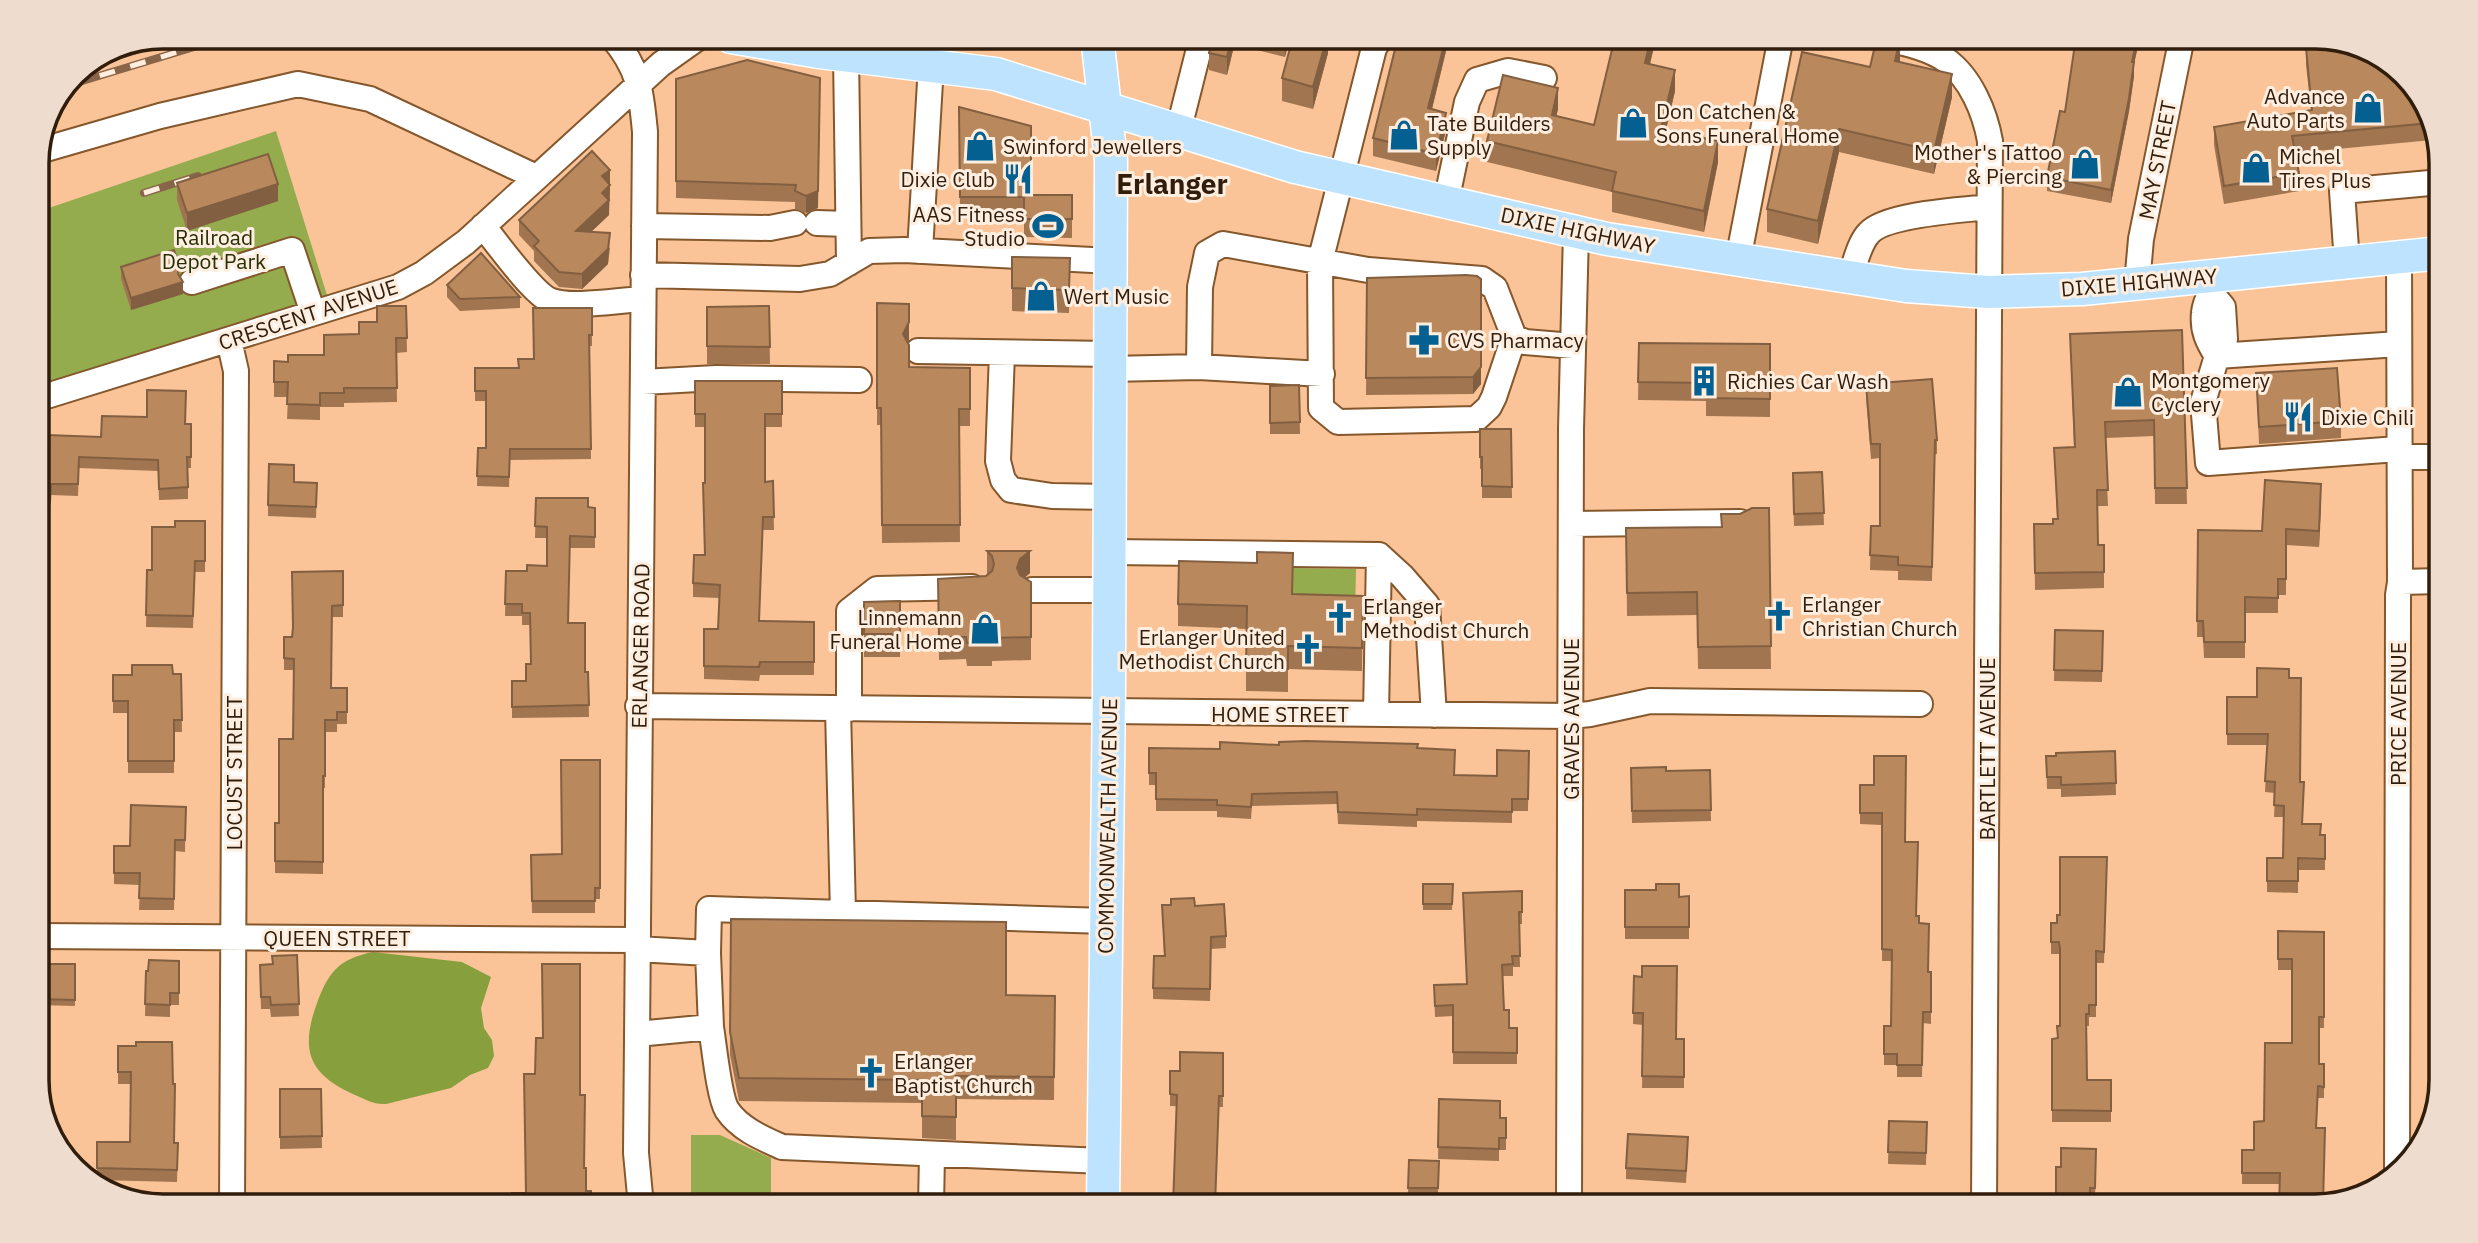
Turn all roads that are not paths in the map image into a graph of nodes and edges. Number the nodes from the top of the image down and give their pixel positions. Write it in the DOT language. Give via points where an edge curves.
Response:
graph roads {
  1 [pos="620,49"];
  2 [pos="681,49"];
  3 [pos="828,49"];
  4 [pos="834,49"];
  5 [pos="1098,49"];
  6 [pos="1199,49"];
  7 [pos="1374,49"];
  8 [pos="1779,49"];
  9 [pos="1920,49"];
  10 [pos="2180,49"];
  11 [pos="931,65"];
  12 [pos="1544,78"];
  13 [pos="640,85"];
  14 [pos="1106,110"];
  15 [pos="1178,132"];
  16 [pos="51,148"];
  17 [pos="536,177"];
  18 [pos="1340,177"];
  19 [pos="2429,183"];
  20 [pos="1446,202"];
  21 [pos="1989,207"];
  22 [pos="848,224"];
  23 [pos="483,226"];
  24 [pos="644,226"];
  25 [pos="1576,232"];
  26 [pos="920,251"];
  27 [pos="2429,254"];
  28 [pos="2399,257"];
  29 [pos="1738,260"];
  30 [pos="1111,261"];
  31 [pos="849,262"];
  32 [pos="1320,262"];
  33 [pos="2347,263"];
  34 [pos="1850,277"];
  35 [pos="192,282"];
  36 [pos="2137,284"];
  37 [pos="2211,285"];
  38 [pos="643,287"];
  39 [pos="1988,292"];
  40 [pos="313,313"];
  41 [pos="1514,337"];
  42 [pos="229,340"];
  43 [pos="2399,344"];
  44 [pos="1573,346"];
  45 [pos="918,351"];
  46 [pos="1002,353"];
  47 [pos="2217,356"];
  48 [pos="1110,362"];
  49 [pos="1199,367"];
  50 [pos="1322,374"];
  51 [pos="859,380"];
  52 [pos="643,382"];
  53 [pos="49,395"];
  54 [pos="2399,453"];
  55 [pos="2429,456"];
  56 [pos="1109,497"];
  57 [pos="1740,522"];
  58 [pos="1571,524"];
  59 [pos="1109,552"];
  60 [pos="1379,555"];
  61 [pos="2429,581"];
  62 [pos="2400,582"];
  63 [pos="979,586"];
  64 [pos="1032,590"];
  65 [pos="1109,590"];
  66 [pos="1920,704"];
  67 [pos="638,706"];
  68 [pos="844,709"];
  69 [pos="1108,712"];
  70 [pos="1376,714"];
  71 [pos="1434,715"];
  72 [pos="1571,716"];
  73 [pos="843,912"];
  74 [pos="1106,920"];
  75 [pos="49,936"];
  76 [pos="234,937"];
  77 [pos="638,945"];
  78 [pos="708,953"];
  79 [pos="711,1027"];
  80 [pos="637,1034"];
  81 [pos="932,1154"];
  82 [pos="2397,1159"];
  83 [pos="1103,1161"];
  84 [pos="232,1194"];
  85 [pos="639,1194"];
  86 [pos="931,1194"];
  87 [pos="1103,1194"];
  88 [pos="1570,1194"];
  89 [pos="1983,1194"];
  1 -- 13 [label="street, ERLANGER ROAD"];
  2 -- 13 [label="street"];
  3 -- 22 [label="street"];
  4 -- 11 [label="main road, DIXIE HIGHWAY"];
  5 -- 14 [label="main road, COMMONWEALTH AVENUE"];
  6 -- 15 [label="street"];
  7 -- 18 [label="street"];
  8 -- 29 [label="street"];
  9 -- 21 [label="street, BARTLETT AVENUE" via="1945,60 1962,75 1985,117 1990,141"];
  10 -- 36 [label="street, MAY STREET" via="2141,239"];
  11 -- 14 [label="main road, DIXIE HIGHWAY" via="996,75"];
  11 -- 26 [label="street"];
  12 -- 20 [label="street" via="1508,71 1477,80 1466,102"];
  13 -- 17 [label="street, CRESCENT AVENUE"];
  13 -- 24 [label="street, ERLANGER ROAD" via="645,132"];
  14 -- 15 [label="main road, DIXIE HIGHWAY"];
  14 -- 30 [label="main road, COMMONWEALTH AVENUE"];
  15 -- 18 [label="main road, DIXIE HIGHWAY"];
  16 -- 17 [label="street" via="298,84 370,99"];
  17 -- 23 [label="street, CRESCENT AVENUE"];
  18 -- 20 [label="main road, DIXIE HIGHWAY"];
  18 -- 32 [label="street"];
  19 -- 33 [label="street" via="2342,191"];
  20 -- 25 [label="main road, DIXIE HIGHWAY"];
  21 -- 34 [label="street" via="1874,227 1866,235"];
  21 -- 39 [label="street, BARTLETT AVENUE"];
  22 -- 24 [label="street"];
  22 -- 31 [label="street"];
  23 -- 38 [label="street" via="550,300 572,303"];
  23 -- 40 [label="street, CRESCENT AVENUE" via="424,273 398,287"];
  24 -- 38 [label="street, ERLANGER ROAD"];
  25 -- 29 [label="main road, DIXIE HIGHWAY"];
  25 -- 44 [label="street, GRAVES AVENUE"];
  26 -- 30 [label="street"];
  26 -- 31 [label="street" via="869,251"];
  27 -- 28 [label="main road, DIXIE HIGHWAY"];
  28 -- 33 [label="main road, DIXIE HIGHWAY"];
  28 -- 43 [label="street, PRICE AVENUE"];
  29 -- 34 [label="main road, DIXIE HIGHWAY"];
  30 -- 48 [label="main road, COMMONWEALTH AVENUE"];
  31 -- 38 [label="street" via="830,274 800,279"];
  32 -- 41 [label="street" via="1482,279 1494,288"];
  32 -- 49 [label="street" via="1223,244 1207,253 1200,287"];
  32 -- 50 [label="street"];
  33 -- 37 [label="main road, DIXIE HIGHWAY"];
  34 -- 39 [label="main road, DIXIE HIGHWAY"];
  35 -- 40 [label="street" via="292,250"];
  36 -- 37 [label="main road, DIXIE HIGHWAY"];
  36 -- 39 [label="main road, DIXIE HIGHWAY"];
  37 -- 47 [label="street" via="2204,311 2206,340"];
  38 -- 52 [label="street, ERLANGER ROAD"];
  39 -- 89 [label="street, BARTLETT AVENUE"];
  40 -- 42 [label="street, CRESCENT AVENUE"];
  41 -- 44 [label="street"];
  41 -- 50 [label="street" via="1494,397 1476,419 1338,422 1321,408"];
  42 -- 53 [label="street, CRESCENT AVENUE"];
  42 -- 76 [label="street, LOCUST STREET" via="236,371"];
  43 -- 47 [label="street"];
  43 -- 54 [label="street, PRICE AVENUE"];
  44 -- 58 [label="street, GRAVES AVENUE"];
  45 -- 46 [label="street"];
  46 -- 48 [label="street"];
  46 -- 56 [label="street" via="998,461 1011,491"];
  47 -- 54 [label="street" via="2203,402 2208,463"];
  48 -- 49 [label="street"];
  48 -- 56 [label="main road, COMMONWEALTH AVENUE"];
  49 -- 50 [label="street"];
  51 -- 52 [label="street"];
  52 -- 67 [label="street, ERLANGER ROAD"];
  54 -- 55 [label="street"];
  54 -- 62 [label="street, PRICE AVENUE"];
  56 -- 59 [label="main road, COMMONWEALTH AVENUE"];
  57 -- 58 [label="street"];
  58 -- 72 [label="street, GRAVES AVENUE"];
  59 -- 60 [label="street"];
  59 -- 65 [label="main road, COMMONWEALTH AVENUE"];
  60 -- 70 [label="street"];
  60 -- 71 [label="street" via="1427,605"];
  61 -- 62 [label="street"];
  62 -- 82 [label="street, PRICE AVENUE"];
  63 -- 68 [label="street" via="877,589 849,611"];
  64 -- 65 [label="street"];
  65 -- 69 [label="main road, COMMONWEALTH AVENUE"];
  66 -- 72 [label="street, HOME STREET" via="1650,701"];
  67 -- 68 [label="street, HOME STREET"];
  67 -- 77 [label="street, ERLANGER ROAD"];
  68 -- 69 [label="street, HOME STREET"];
  68 -- 73 [label="street"];
  69 -- 70 [label="street, HOME STREET"];
  69 -- 74 [label="main road, COMMONWEALTH AVENUE"];
  70 -- 71 [label="street, HOME STREET"];
  71 -- 72 [label="street, HOME STREET"];
  72 -- 88 [label="street, GRAVES AVENUE"];
  73 -- 74 [label="street"];
  73 -- 78 [label="street" via="709,909"];
  74 -- 83 [label="main road, COMMONWEALTH AVENUE"];
  75 -- 76 [label="street, QUEEN STREET"];
  76 -- 77 [label="street, QUEEN STREET"];
  76 -- 84 [label="street, LOCUST STREET"];
  77 -- 78 [label="street, QUEEN STREET"];
  77 -- 80 [label="street, ERLANGER ROAD"];
  78 -- 79 [label="street"];
  79 -- 80 [label="street"];
  79 -- 81 [label="street" via="725,1107 758,1137 782,1147"];
  80 -- 85 [label="street, ERLANGER ROAD"];
  81 -- 83 [label="street"];
  81 -- 86 [label="street"];
  83 -- 87 [label="main road, COMMONWEALTH AVENUE"];
}
